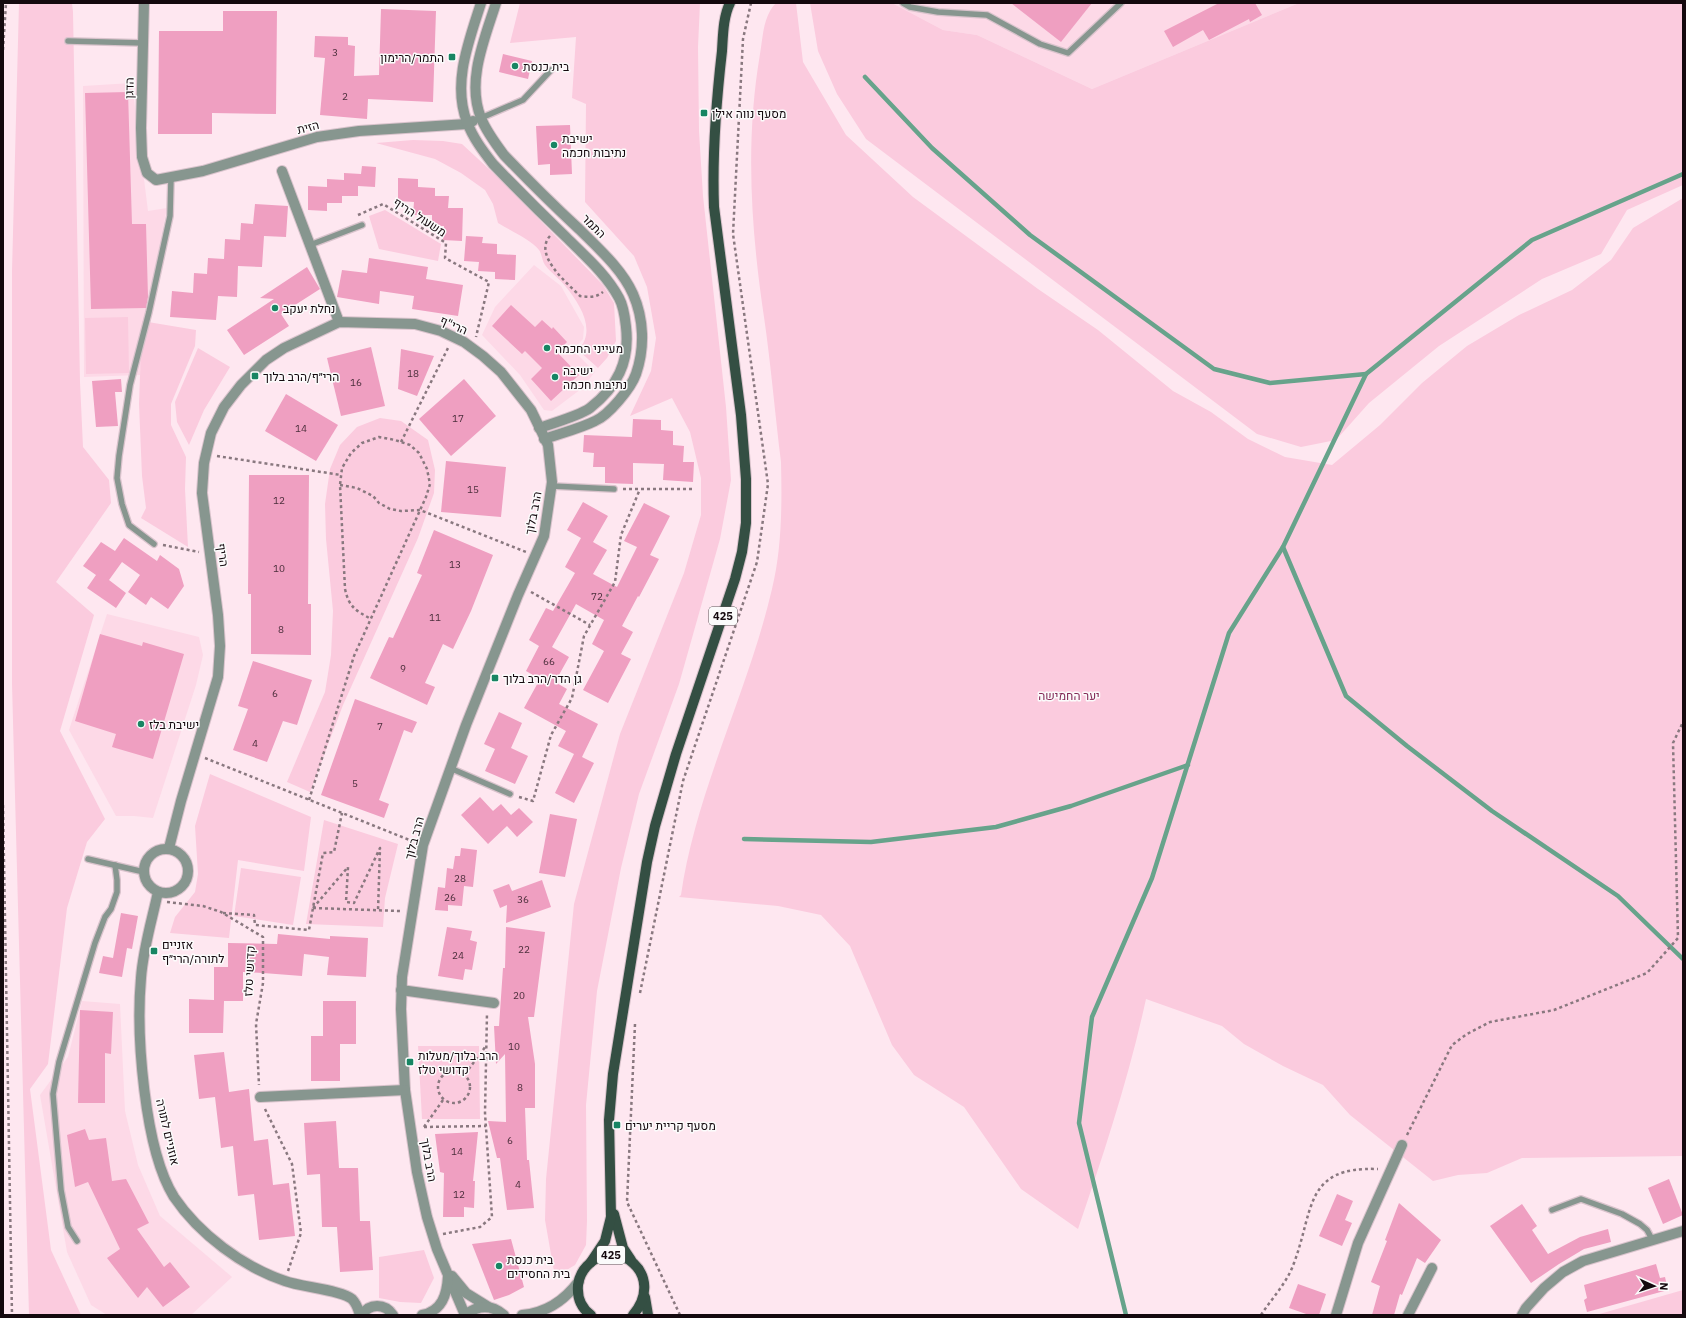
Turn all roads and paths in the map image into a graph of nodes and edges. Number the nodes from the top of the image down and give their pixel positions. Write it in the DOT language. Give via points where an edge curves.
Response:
graph roads {
  1 [pos="6,3"];
  2 [pos="144,3"];
  3 [pos="481,3"];
  4 [pos="725,3"];
  5 [pos="730,3"];
  6 [pos="903,3"];
  7 [pos="1121,3"];
  8 [pos="494,4"];
  9 [pos="725,23"];
  10 [pos="68,40"];
  11 [pos="143,43"];
  12 [pos="3,50"];
  13 [pos="551,70"];
  14 [pos="481,118"];
  15 [pos="467,124"];
  16 [pos="282,171"];
  17 [pos="147,173"];
  18 [pos="171,178"];
  19 [pos="355,216"];
  20 [pos="362,225"];
  21 [pos="556,228"];
  22 [pos="310,245"];
  23 [pos="611,286"];
  24 [pos="339,322"];
  25 [pos="453,337"];
  26 [pos="474,349"];
  27 [pos="539,428"];
  28 [pos="544,439"];
  29 [pos="401,442"];
  30 [pos="206,454"];
  31 [pos="341,475"];
  32 [pos="340,485"];
  33 [pos="552,486"];
  34 [pos="614,489"];
  35 [pos="640,489"];
  36 [pos="692,489"];
  37 [pos="420,510"];
  38 [pos="154,544"];
  39 [pos="210,554"];
  40 [pos="535,556"];
  41 [pos="522,587"];
  42 [pos="371,619"];
  43 [pos="590,625"];
  44 [pos="1683,722"];
  45 [pos="195,754"];
  46 [pos="450,768"];
  47 [pos="510,794"];
  48 [pos="309,800"];
  49 [pos="3,805"];
  50 [pos="342,813"];
  51 [pos="423,845"];
  52 [pos="169,848"];
  53 [pos="88,859"];
  54 [pos="115,865"];
  55 [pos="144,872"];
  56 [pos="157,896"];
  57 [pos="313,908"];
  58 [pos="378,911"];
  59 [pos="221,912"];
  60 [pos="412,912"];
  61 [pos="401,990"];
  62 [pos="491,1002"];
  63 [pos="487,1046"];
  64 [pos="465,1074"];
  65 [pos="405,1090"];
  66 [pos="260,1097"];
  67 [pos="443,1100"];
  68 [pos="486,1126"];
  69 [pos="424,1127"];
  70 [pos="411,1133"];
  71 [pos="1402,1145"];
  72 [pos="1391,1170"];
  73 [pos="611,1200"];
  74 [pos="1552,1210"];
  75 [pos="1683,1231"];
  76 [pos="433,1236"];
  77 [pos="77,1241"];
  78 [pos="1653,1241"];
  79 [pos="442,1261"];
  80 [pos="591,1262"];
  81 [pos="635,1264"];
  82 [pos="1432,1268"];
  83 [pos="448,1274"];
  84 [pos="285,1281"];
  85 [pos="579,1281"];
  86 [pos="645,1296"];
  87 [pos="487,1306"];
  88 [pos="395,1314"];
  89 [pos="506,1314"];
  90 [pos="12,1315"];
  91 [pos="361,1315"];
  92 [pos="422,1315"];
  93 [pos="465,1315"];
  94 [pos="522,1315"];
  95 [pos="591,1315"];
  96 [pos="633,1315"];
  97 [pos="648,1315"];
  98 [pos="1262,1315"];
  99 [pos="1336,1315"];
  100 [pos="1408,1315"];
  101 [pos="1522,1315"];
  1 -- 12 [label="path"];
  2 -- 11 [label="street, הדגן"];
  3 -- 15 [label="street" via="462,72 461,93"];
  4 -- 9 [label="main road, 425"];
  5 -- 9 [label="main road, 425"];
  6 -- 7 [label="lane" via="910,7 938,12 988,15 1040,44 1068,53"];
  8 -- 14 [label="street, התמר" via="477,74 476,93"];
  9 -- 73 [label="main road, 425" via="718,87 713,172 714,207 741,415 746,478 746,523 742,552 664,792 647,862 613,1074 609,1120"];
  10 -- 11 [label="lane"];
  11 -- 17 [label="street, הדגן" via="142,157"];
  13 -- 14 [label="lane" via="523,100"];
  14 -- 15 [label="street, הזית"];
  14 -- 28 [label="street, התמר" via="492,139 504,154 620,274 633,293 640,314 641,359 633,381 622,397 597,421"];
  15 -- 18 [label="street, הזית" via="359,131 318,137"];
  15 -- 21 [label="street" via="493,164"];
  16 -- 22 [label="street"];
  17 -- 18 [label="street, הזית" via="156,180"];
  18 -- 38 [label="lane" via="170,216 130,385 117,478 129,525"];
  19 -- 26 [label="path, משעול הריף" via="383,204 446,243 445,258 489,282"];
  20 -- 22 [label="lane"];
  21 -- 23 [label="street" via="593,264"];
  21 -- 23 [label="path" via="547,239 545,249 549,261 580,296 598,296"];
  22 -- 24 [label="street"];
  23 -- 27 [label="street" via="620,299 628,338 627,356 620,374 611,388 588,409"];
  24 -- 25 [label="street, הרי\"ף" via="415,324"];
  24 -- 30 [label="street, הריף" via="284,348 261,365 224,407 211,433"];
  25 -- 26 [label="street, הרי\"ף"];
  25 -- 29 [label="path"];
  26 -- 27 [label="street, הרי\"ף" via="501,372 531,410"];
  27 -- 28 [label="street, הרב בלוך"];
  28 -- 33 [label="street, הרב בלוך" via="548,445"];
  29 -- 31 [label="path" via="379,437 362,443 351,453"];
  29 -- 37 [label="path" via="410,445 419,453 427,469 430,484"];
  30 -- 31 [label="path"];
  30 -- 39 [label="street, הריף" via="202,493"];
  31 -- 32 [label="path"];
  32 -- 37 [label="path" via="357,488 390,509"];
  32 -- 42 [label="path" via="347,599 354,610"];
  33 -- 34 [label="lane"];
  33 -- 40 [label="street, הרב בלוך" via="544,536"];
  34 -- 35 [label="path"];
  35 -- 36 [label="path"];
  35 -- 43 [label="path" via="621,535 615,582"];
  37 -- 40 [label="path"];
  37 -- 42 [label="path"];
  38 -- 39 [label="path"];
  39 -- 45 [label="street, הריף" via="220,646 218,678"];
  40 -- 41 [label="street, הרב בלוך"];
  41 -- 43 [label="path"];
  41 -- 46 [label="street, הרב בלוך"];
  42 -- 48 [label="path" via="354,656"];
  43 -- 47 [label="path" via="584,636 572,698 551,735 532,801"];
  44 -- 71 [label="path" via="1673,742 1678,938 1647,973 1554,1010 1490,1022 1452,1045"];
  45 -- 48 [label="path"];
  45 -- 52 [label="street, הריף"];
  46 -- 47 [label="lane"];
  46 -- 51 [label="street, הרב בלוך"];
  48 -- 50 [label="path"];
  49 -- 90 [label="path"];
  50 -- 51 [label="path"];
  50 -- 57 [label="path" via="334,852 323,853"];
  51 -- 60 [label="street, הרב בלוך"];
  52 -- 55 [label="street" via="154,852 148,858"];
  52 -- 56 [label="street" via="183,855 189,869 188,877 181,889"];
  53 -- 54 [label="lane"];
  54 -- 55 [label="lane"];
  54 -- 77 [label="lane" via="117,892 94,943 59,1062 53,1094 61,1190 68,1227"];
  55 -- 56 [label="street" via="146,880"];
  56 -- 59 [label="path, קדושי טלז"];
  56 -- 84 [label="street, אוזניים לתורה" via="141,978 140,1031 150,1127 160,1165 174,1195 192,1220 224,1250"];
  57 -- 58 [label="path"];
  57 -- 58 [label="path" via="348,866 346,902 354,903 380,848"];
  57 -- 59 [label="path" via="309,930 255,926 254,915"];
  58 -- 60 [label="path"];
  59 -- 66 [label="path, קדושי טלז" via="263,937 263,983 256,1024"];
  60 -- 61 [label="street, הרב בלוך"];
  61 -- 62 [label="street"];
  61 -- 65 [label="street, הרב בלוך"];
  62 -- 63 [label="path"];
  63 -- 64 [label="path"];
  63 -- 68 [label="path"];
  64 -- 67 [label="path" via="452,1071 442,1076 438,1090"];
  64 -- 67 [label="path" via="471,1084 466,1099 456,1104"];
  65 -- 66 [label="street"];
  65 -- 70 [label="street, הרב בלוך"];
  66 -- 84 [label="path, קדושי טלז" via="292,1164 301,1233"];
  67 -- 69 [label="path"];
  68 -- 69 [label="path"];
  68 -- 76 [label="path" via="492,1217 480,1227"];
  69 -- 70 [label="path"];
  70 -- 76 [label="street, הרב בלוך"];
  71 -- 72 [label="street"];
  72 -- 98 [label="path" via="1364,1169 1339,1174 1324,1183 1314,1196 1288,1278"];
  72 -- 99 [label="street" via="1358,1243"];
  73 -- 80 [label="main road, 425" via="609,1230"];
  73 -- 81 [label="main road, 425" via="623,1248"];
  74 -- 78 [label="lane" via="1581,1199 1622,1214 1640,1224"];
  75 -- 78 [label="street"];
  76 -- 79 [label="street, הרב בלוך"];
  78 -- 101 [label="street" via="1583,1261 1563,1272 1544,1288"];
  79 -- 83 [label="street, הרב בלוך"];
  79 -- 87 [label="street, הרב בלוך" via="466,1293"];
  80 -- 81 [label="main road, 425" via="599,1257 613,1255 627,1258"];
  80 -- 85 [label="main road, 425" via="583,1270"];
  81 -- 86 [label="main road, 425" via="642,1273"];
  82 -- 100 [label="street"];
  83 -- 92 [label="street" via="443,1303 429,1314"];
  83 -- 93 [label="street, הרב בלוך"];
  84 -- 91 [label="street, אוזניים לתורה" via="351,1298"];
  85 -- 94 [label="street" via="570,1293 559,1301 538,1312"];
  85 -- 95 [label="main road" via="580,1302"];
  86 -- 96 [label="main road"];
  86 -- 97 [label="main road, 425"];
  87 -- 89 [label="street, הרב בלוך"];
  87 -- 93 [label="street" via="479,1307"];
  88 -- 91 [label="street" via="383,1306 377,1306 367,1309"];
}
